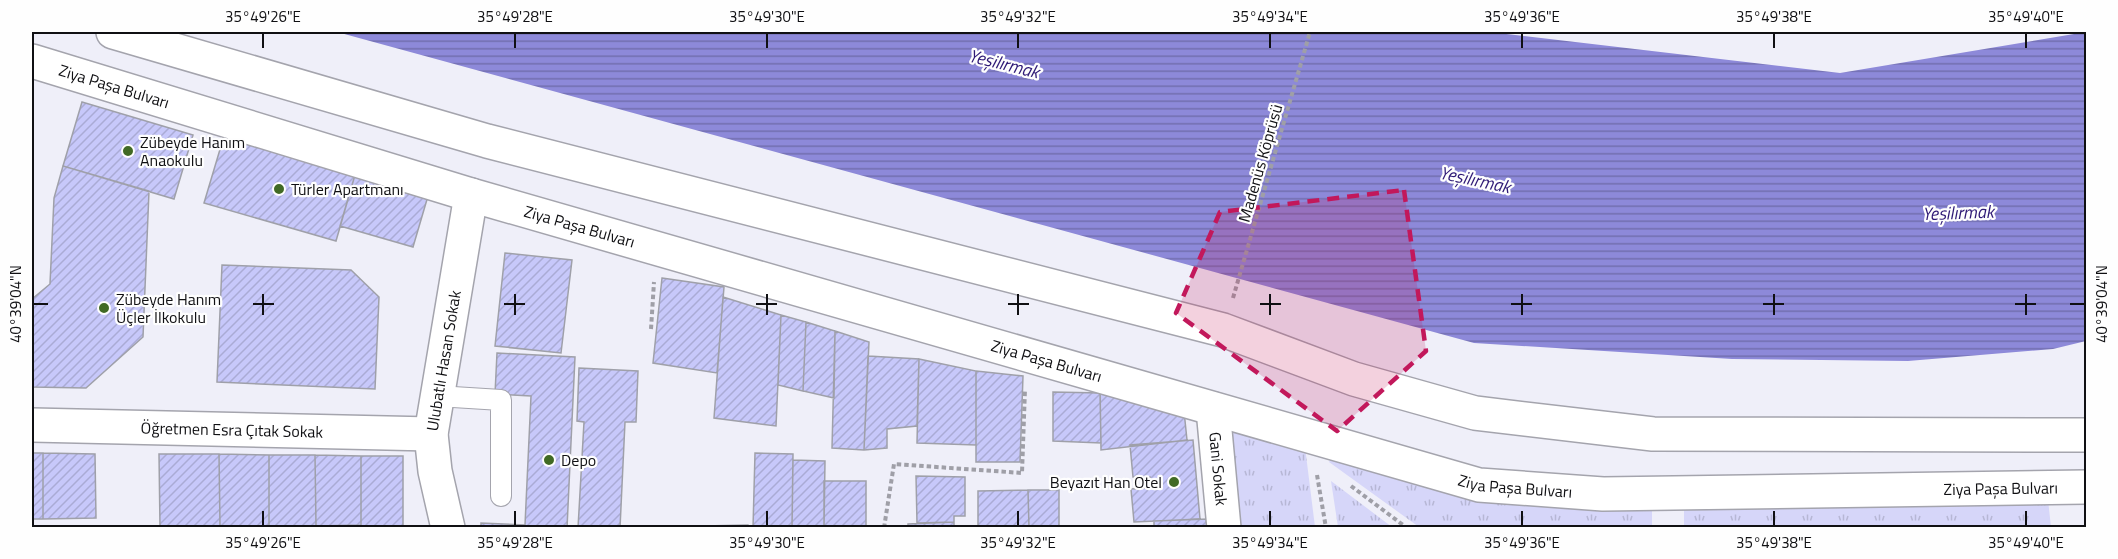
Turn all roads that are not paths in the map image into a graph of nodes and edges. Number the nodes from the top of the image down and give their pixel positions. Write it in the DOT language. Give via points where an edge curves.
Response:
graph roads {
  1 [pos="113,32"];
  2 [pos="32,61"];
  3 [pos="471,195"];
  4 [pos="437,396"];
  5 [pos="1213,409"];
  6 [pos="32,425"];
  7 [pos="431,434"];
  8 [pos="2086,435"];
  9 [pos="2086,487"];
  10 [pos="501,496"];
  11 [pos="448,528"];
  12 [pos="1224,528"];
  1 -- 8 [label="street" via="487,141 1223,330 1354,379 1475,413 1653,434"];
  2 -- 3 [label="street, Ziya Paşa Bulvarı"];
  3 -- 4 [label="street, Ulubatlı Hasan Sokak"];
  3 -- 5 [label="street, Ziya Paşa Bulvarı"];
  4 -- 7 [label="street, Ulubatlı Hasan Sokak"];
  4 -- 10 [label="lane" via="501,400"];
  5 -- 9 [label="street, Ziya Paşa Bulvarı" via="1479,485 1603,494"];
  5 -- 12 [label="street, Gani Sokak"];
  6 -- 7 [label="street, Öğretmen Esra Çıtak Sokak"];
  7 -- 11 [label="street, Ulubatlı Hasan Sokak"];
}
